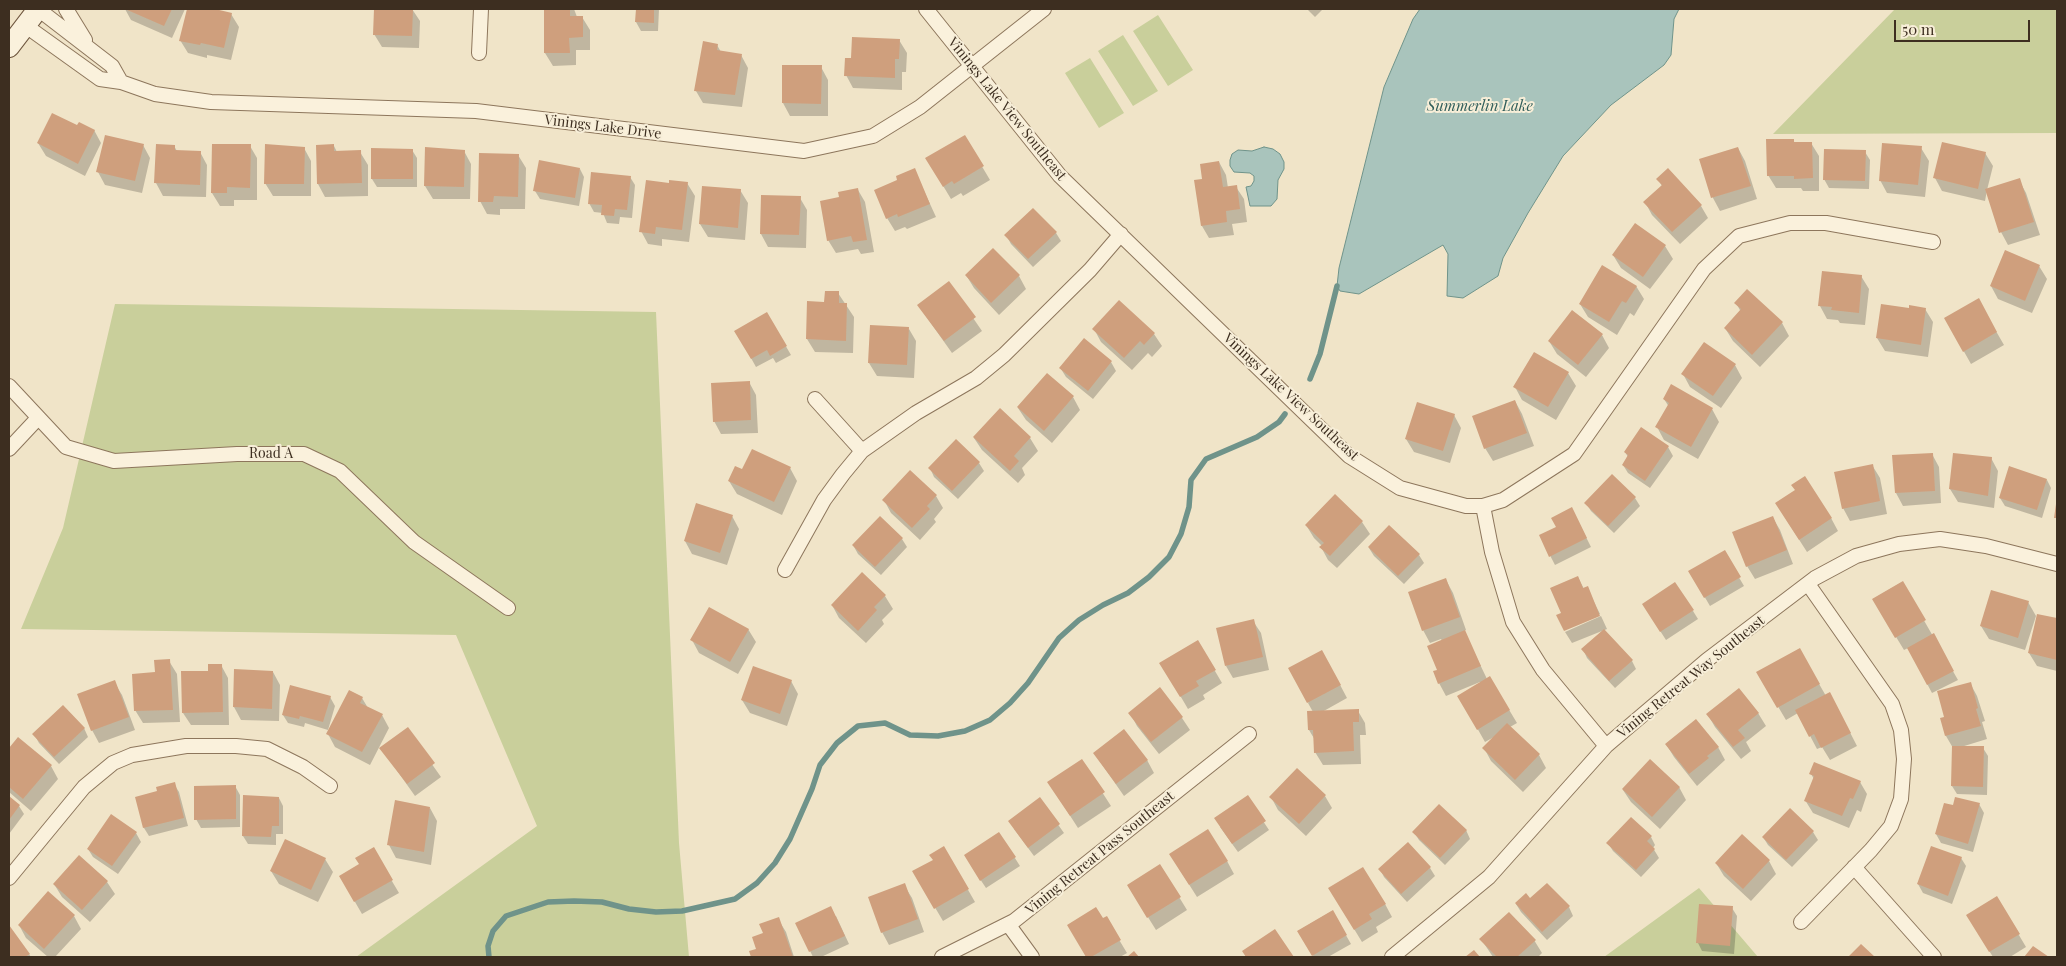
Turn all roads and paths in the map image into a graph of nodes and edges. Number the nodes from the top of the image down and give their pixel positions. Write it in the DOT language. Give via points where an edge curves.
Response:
graph roads {
  1 [pos="38,9"];
  2 [pos="66,9"];
  3 [pos="481,9"];
  4 [pos="926,9"];
  5 [pos="1044,9"];
  6 [pos="26,26"];
  7 [pos="9,47"];
  8 [pos="90,49"];
  9 [pos="479,53"];
  10 [pos="971,66"];
  11 [pos="121,82"];
  12 [pos="1121,234"];
  13 [pos="1933,242"];
  14 [pos="9,386"];
  15 [pos="815,399"];
  16 [pos="38,418"];
  17 [pos="9,449"];
  18 [pos="862,451"];
  19 [pos="1483,506"];
  20 [pos="2057,564"];
  21 [pos="785,570"];
  22 [pos="1808,584"];
  23 [pos="508,608"];
  24 [pos="1248,734"];
  25 [pos="1606,746"];
  26 [pos="330,786"];
  27 [pos="1854,867"];
  28 [pos="9,878"];
  29 [pos="1801,922"];
  30 [pos="1008,924"];
  31 [pos="942,957"];
  32 [pos="1032,957"];
  33 [pos="1392,957"];
  34 [pos="1934,957"];
  1 -- 6 [label="street"];
  1 -- 8 [label="street"];
  2 -- 8 [label="street"];
  3 -- 9 [label="street"];
  4 -- 10 [label="street, Vinings Lake View Southeast"];
  5 -- 10 [label="street, Vinings Lake Drive"];
  6 -- 7 [label="street"];
  6 -- 11 [label="street, Vinings Lake Drive" via="100,79"];
  8 -- 11 [label="street" via="112,66"];
  10 -- 11 [label="street, Vinings Lake Drive" via="920,106 873,136 804,151 476,111 211,102 155,94"];
  10 -- 12 [label="street, Vinings Lake View Southeast" via="1060,176"];
  12 -- 18 [label="street" via="1090,270 1004,355 976,378 916,413"];
  12 -- 19 [label="street, Vinings Lake View Southeast" via="1349,456 1400,488 1466,506"];
  13 -- 19 [label="street, Vinings Lake View Southeast" via="1826,223 1790,223 1740,236 1704,269 1574,454 1504,500"];
  14 -- 16 [label="street, Road A"];
  15 -- 18 [label="street"];
  16 -- 17 [label="street"];
  16 -- 23 [label="street, Road A" via="66,447 114,461 304,454 340,471 414,542"];
  18 -- 21 [label="street" via="824,500"];
  19 -- 25 [label="street" via="1492,552 1513,622 1543,670"];
  20 -- 22 [label="street, Vining Retreat Way Southeast" via="1986,546 1940,539 1899,544 1856,556"];
  22 -- 25 [label="street, Vining Retreat Way Southeast" via="1707,660"];
  22 -- 27 [label="street" via="1892,704 1901,730 1904,760 1901,799 1891,826"];
  24 -- 30 [label="street, Vining Retreat Pass Southeast"];
  25 -- 33 [label="street, Vining Retreat Way Southeast" via="1489,877"];
  26 -- 28 [label="street" via="303,767 267,749 186,746 132,755 113,763 84,787"];
  27 -- 29 [label="street"];
  27 -- 34 [label="street"];
  30 -- 31 [label="street, Vining Retreat Pass Southeast"];
  30 -- 32 [label="street"];
}
